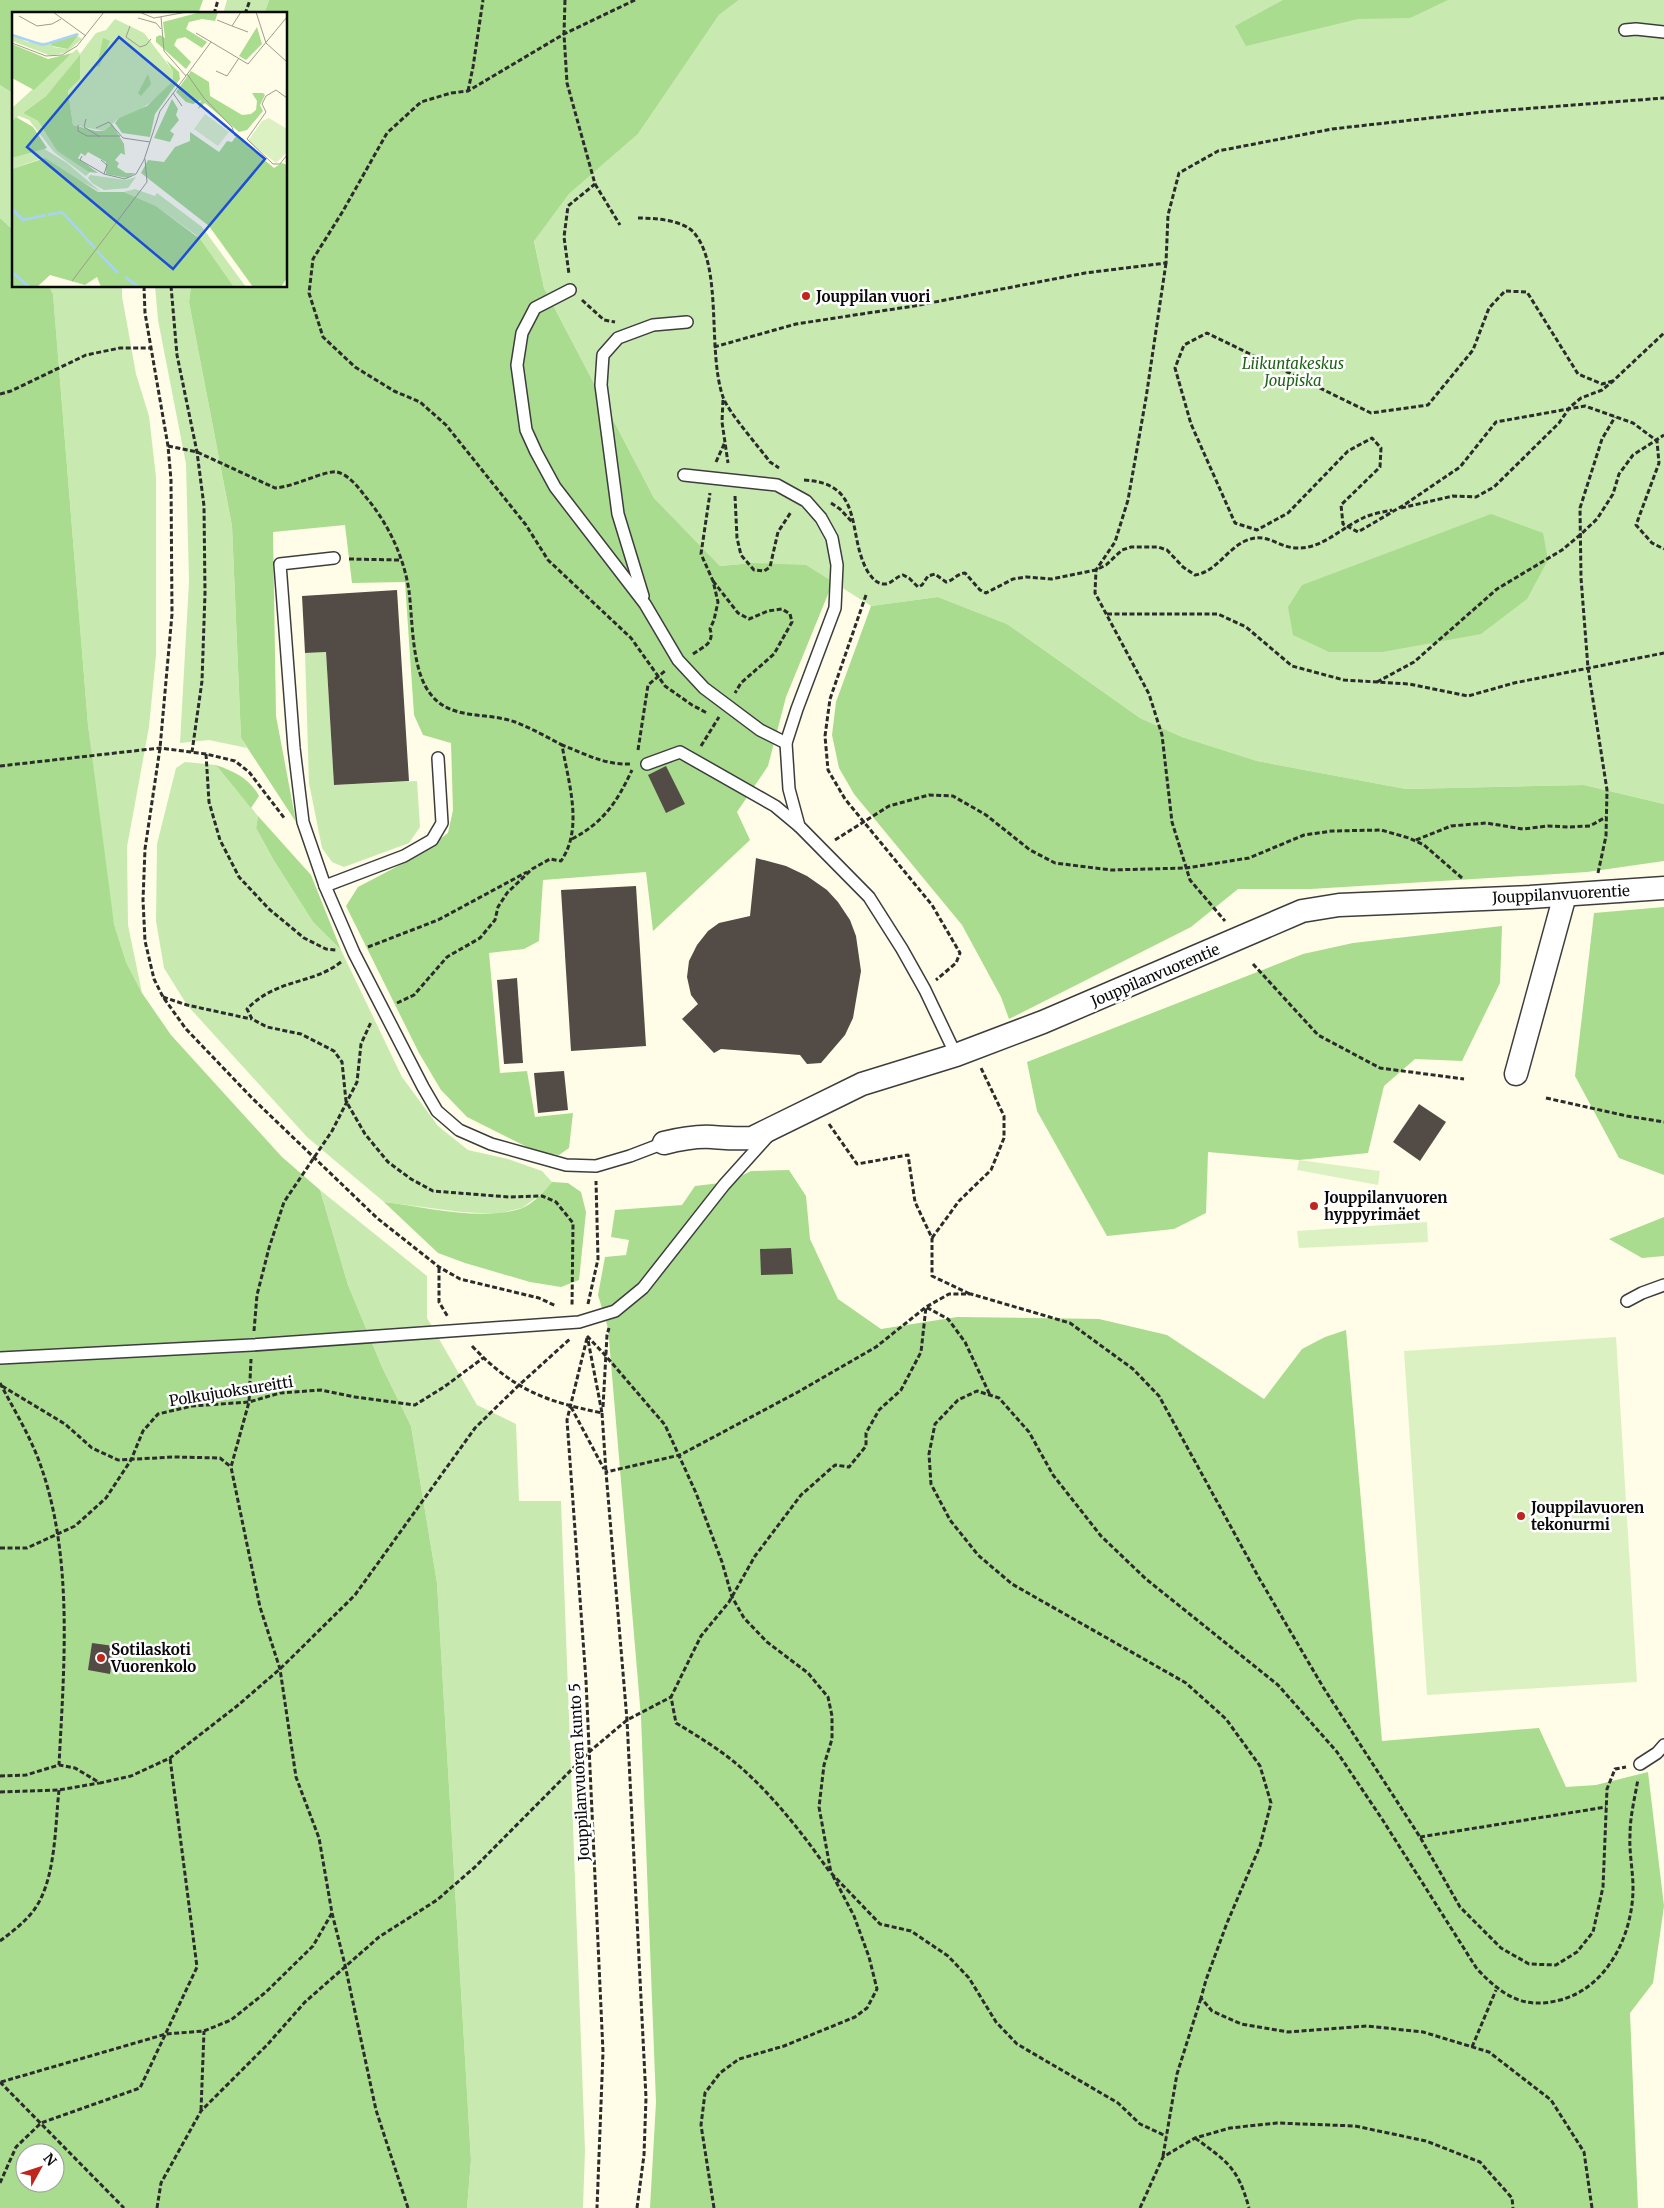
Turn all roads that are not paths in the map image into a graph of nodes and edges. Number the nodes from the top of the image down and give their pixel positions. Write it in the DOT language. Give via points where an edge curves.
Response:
graph roads {
  1 [pos="1625,30"];
  2 [pos="1664,32"];
  3 [pos="570,290"];
  4 [pos="687,322"];
  5 [pos="684,475"];
  6 [pos="334,558"];
  7 [pos="647,608"];
  8 [pos="786,743"];
  9 [pos="438,758"];
  10 [pos="648,764"];
  11 [pos="799,826"];
  12 [pos="325,886"];
  13 [pos="1664,888"];
  14 [pos="1565,895"];
  15 [pos="956,1055"];
  16 [pos="1516,1074"];
  17 [pos="772,1126"];
  18 [pos="664,1143"];
  19 [pos="1664,1285"];
  20 [pos="1627,1301"];
  21 [pos="0,1358"];
  22 [pos="1664,1745"];
  23 [pos="1640,1764"];
  1 -- 2 [label="lane" via="1636,28"];
  3 -- 7 [label="lane" via="535,308 522,333 517,365 526,430 555,487"];
  4 -- 7 [label="lane" via="649,327 618,338 603,355 601,385 618,514"];
  5 -- 8 [label="lane" via="777,484 806,501 832,538 838,564 835,608"];
  6 -- 12 [label="lane" via="280,564 303,822"];
  7 -- 8 [label="lane" via="680,662 704,688 760,730"];
  8 -- 11 [label="lane" via="789,789"];
  9 -- 12 [label="lane" via="442,823 432,840 404,856"];
  10 -- 11 [label="lane" via="680,752 775,806"];
  11 -- 15 [label="lane" via="869,897 902,949"];
  12 -- 18 [label="lane" via="382,1010 437,1111 459,1130 491,1144 566,1165 596,1166"];
  13 -- 14 [label="street, Jouppilanvuorentie"];
  14 -- 15 [label="street, Jouppilanvuorentie" via="1339,905 1302,911 1043,1022"];
  14 -- 16 [label="street"];
  15 -- 17 [label="street, Jouppilanvuorentie" via="862,1084"];
  17 -- 18 [label="street, Jouppilanvuorentie" via="752,1138 688,1138"];
  17 -- 21 [label="lane" via="768,1139 724,1186 643,1288 615,1311 580,1322 252,1345"];
  19 -- 20 [label="lane"];
  22 -- 23 [label="lane" via="1657,1754"];
}
